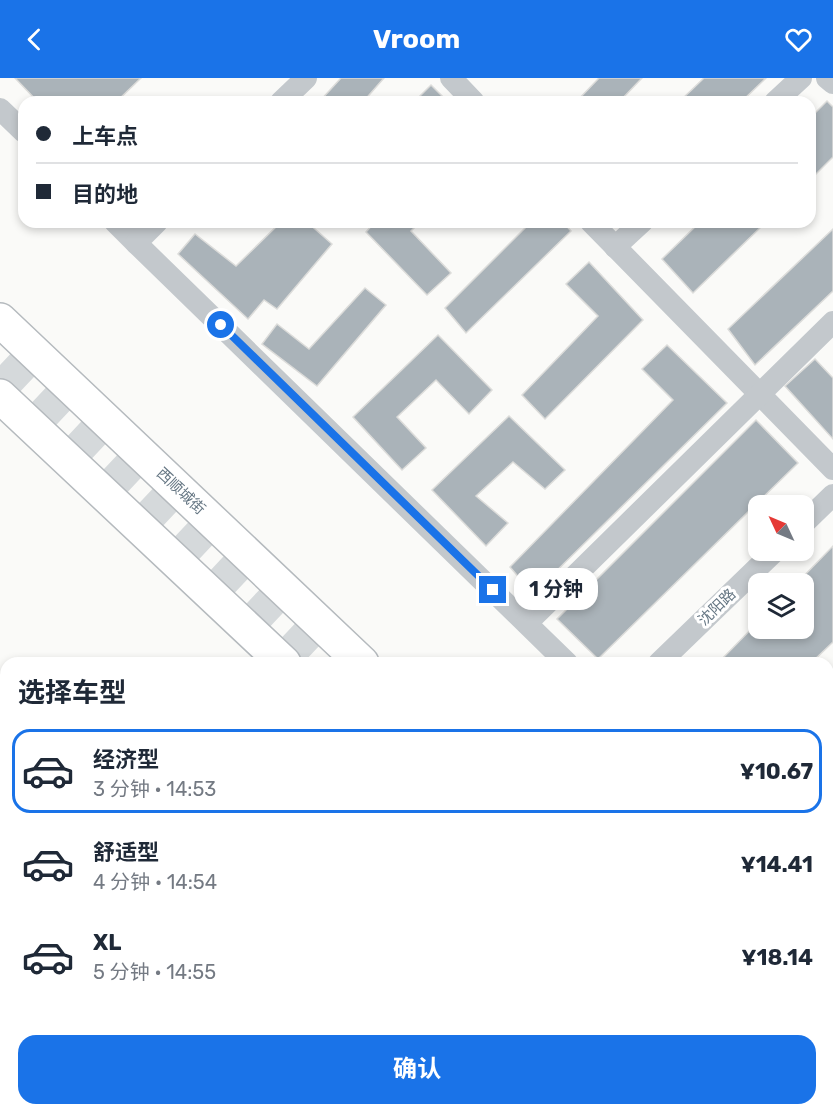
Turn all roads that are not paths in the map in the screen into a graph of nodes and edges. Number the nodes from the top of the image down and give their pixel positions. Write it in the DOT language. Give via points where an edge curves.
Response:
graph roads {
  1 [pos="306,78"];
  2 [pos="451,78"];
  3 [pos="801,78"];
  4 [pos="827,78"];
  5 [pos="833,83"];
  6 [pos="287,96"];
  7 [pos="468,96"];
  8 [pos="782,96"];
  9 [pos="0,109"];
  10 [pos="18,126"];
  11 [pos="121,228"];
  12 [pos="151,228"];
  13 [pos="597,228"];
  14 [pos="636,228"];
  15 [pos="136,243"];
  16 [pos="615,247"];
  17 [pos="0,320"];
  18 [pos="833,322"];
  19 [pos="758,394"];
  20 [pos="0,396"];
  21 [pos="833,469"];
  22 [pos="833,495"];
  23 [pos="814,513"];
  24 [pos="765,561"];
  25 [pos="527,623"];
  26 [pos="278,657"];
  27 [pos="356,657"];
  28 [pos="561,657"];
  29 [pos="665,657"];
  1 -- 6 [label="street"];
  2 -- 7 [label="street"];
  3 -- 8 [label="street"];
  4 -- 5 [label="street"];
  9 -- 10 [label="street"];
  11 -- 15 [label="street"];
  12 -- 15 [label="street"];
  13 -- 16 [label="street"];
  14 -- 16 [label="street"];
  15 -- 25 [label="street"];
  16 -- 19 [label="street"];
  17 -- 27 [label="main road, 西顺城街"];
  18 -- 19 [label="street"];
  19 -- 21 [label="street"];
  19 -- 25 [label="street"];
  20 -- 26 [label="main road"];
  22 -- 23 [label="street"];
  24 -- 29 [label="street, 沈阳路"];
  25 -- 28 [label="street"];
}
